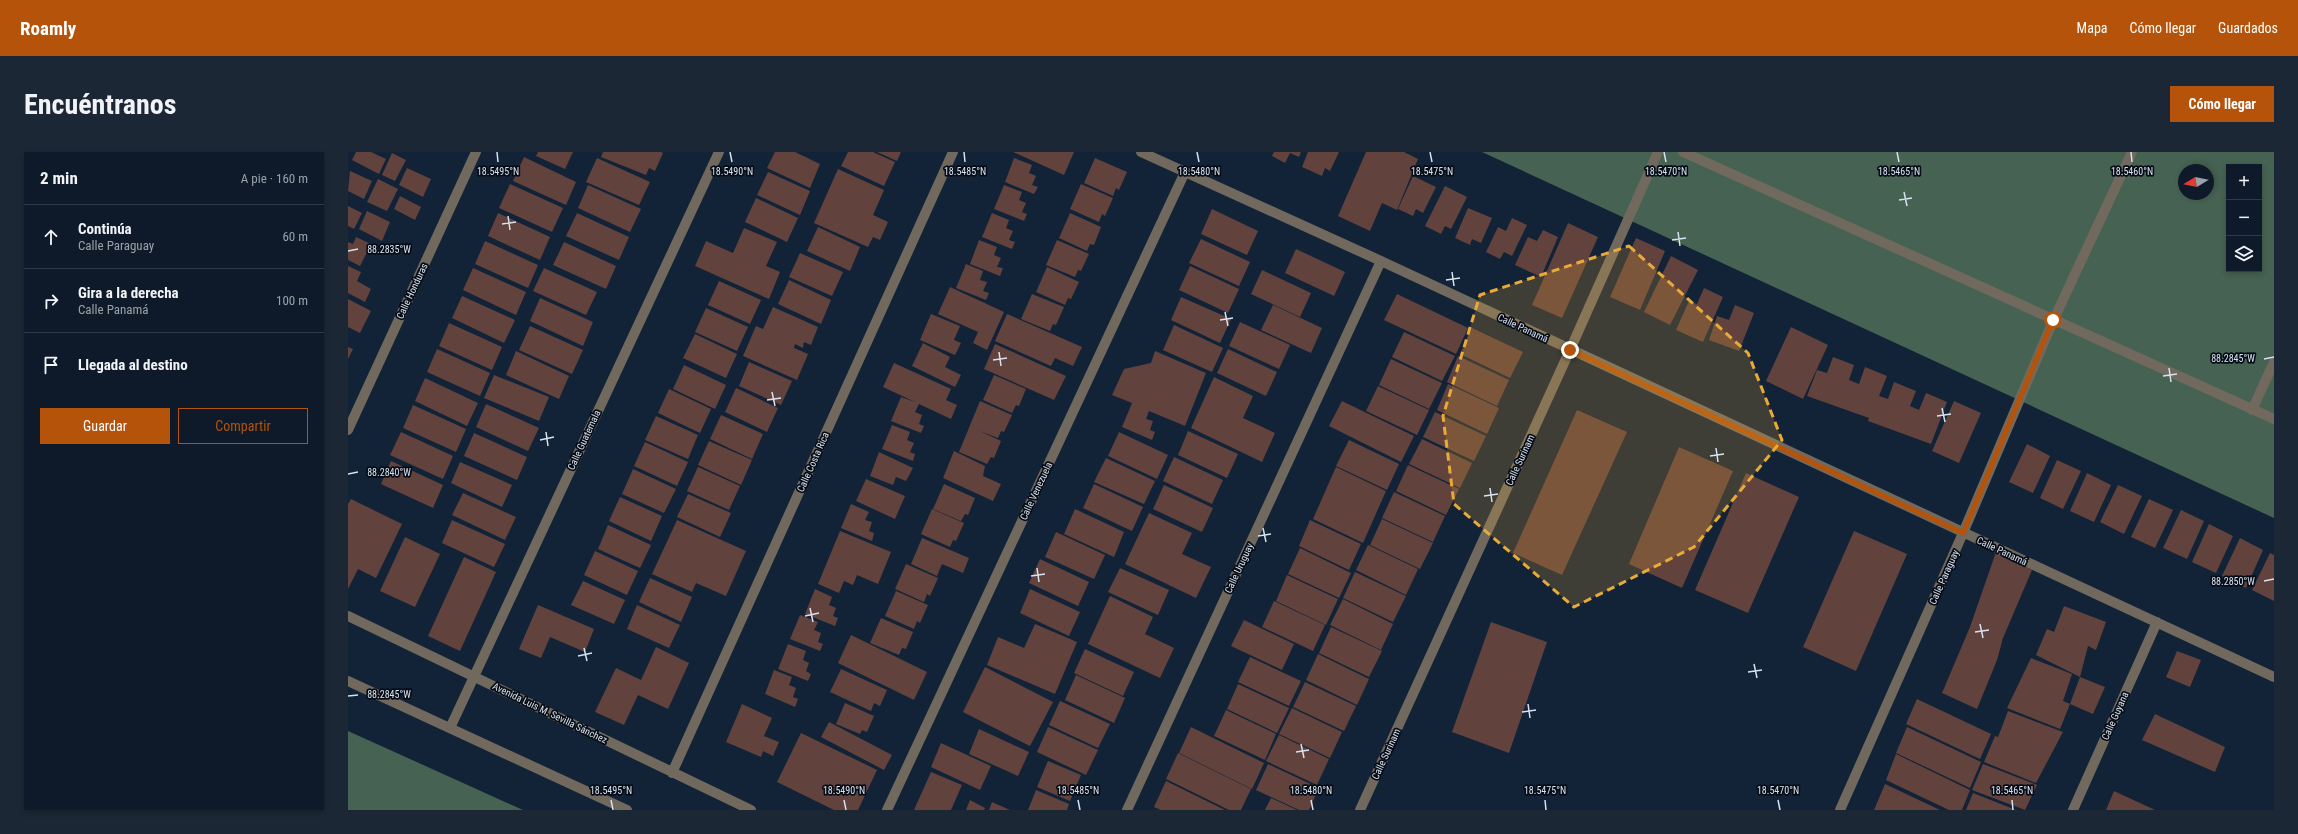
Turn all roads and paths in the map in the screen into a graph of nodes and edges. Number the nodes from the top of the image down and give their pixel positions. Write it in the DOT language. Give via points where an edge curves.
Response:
graph roads {
  1 [pos="476,152"];
  2 [pos="719,152"];
  3 [pos="953,152"];
  4 [pos="1142,152"];
  5 [pos="1658,152"];
  6 [pos="1683,152"];
  7 [pos="2132,152"];
  8 [pos="1185,172"];
  9 [pos="1381,261"];
  10 [pos="2053,320"];
  11 [pos="1570,350"];
  12 [pos="2274,362"];
  13 [pos="2252,410"];
  14 [pos="2274,420"];
  15 [pos="348,430"];
  16 [pos="1963,533"];
  17 [pos="348,616"];
  18 [pos="2157,622"];
  19 [pos="473,675"];
  20 [pos="2274,677"];
  21 [pos="348,681"];
  22 [pos="450,728"];
  23 [pos="672,773"];
  24 [pos="627,810"];
  25 [pos="751,810"];
  26 [pos="887,810"];
  27 [pos="1127,810"];
  28 [pos="1360,810"];
  29 [pos="1840,810"];
  30 [pos="2073,810"];
  1 -- 15 [label="street, Calle Honduras"];
  2 -- 19 [label="street, Calle Guatemala"];
  3 -- 23 [label="street, Calle Costa Rica"];
  4 -- 8 [label="street, Calle Panamá"];
  5 -- 11 [label="street, Calle Surinam"];
  6 -- 10 [label="street"];
  7 -- 10 [label="street, Calle Paraguay"];
  8 -- 9 [label="street, Calle Panamá"];
  8 -- 26 [label="street, Calle Venezuela"];
  9 -- 11 [label="street, Calle Panamá"];
  9 -- 27 [label="street, Calle Uruguay"];
  10 -- 13 [label="street"];
  10 -- 16 [label="street, Calle Paraguay"];
  11 -- 16 [label="street, Calle Panamá"];
  11 -- 28 [label="street, Calle Surinam"];
  12 -- 13 [label="street"];
  13 -- 14 [label="street"];
  16 -- 18 [label="street, Calle Panamá"];
  16 -- 29 [label="street, Calle Paraguay"];
  17 -- 19 [label="street, Avenida Luis M. Sevilla Sánchez"];
  18 -- 20 [label="street, Calle Panamá"];
  18 -- 30 [label="street, Calle Guyana"];
  19 -- 22 [label="street, Calle Guatemala"];
  19 -- 23 [label="street, Avenida Luis M. Sevilla Sánchez"];
  21 -- 22 [label="street"];
  22 -- 24 [label="street"];
  23 -- 25 [label="street, Avenida Luis M. Sevilla Sánchez"];
}
